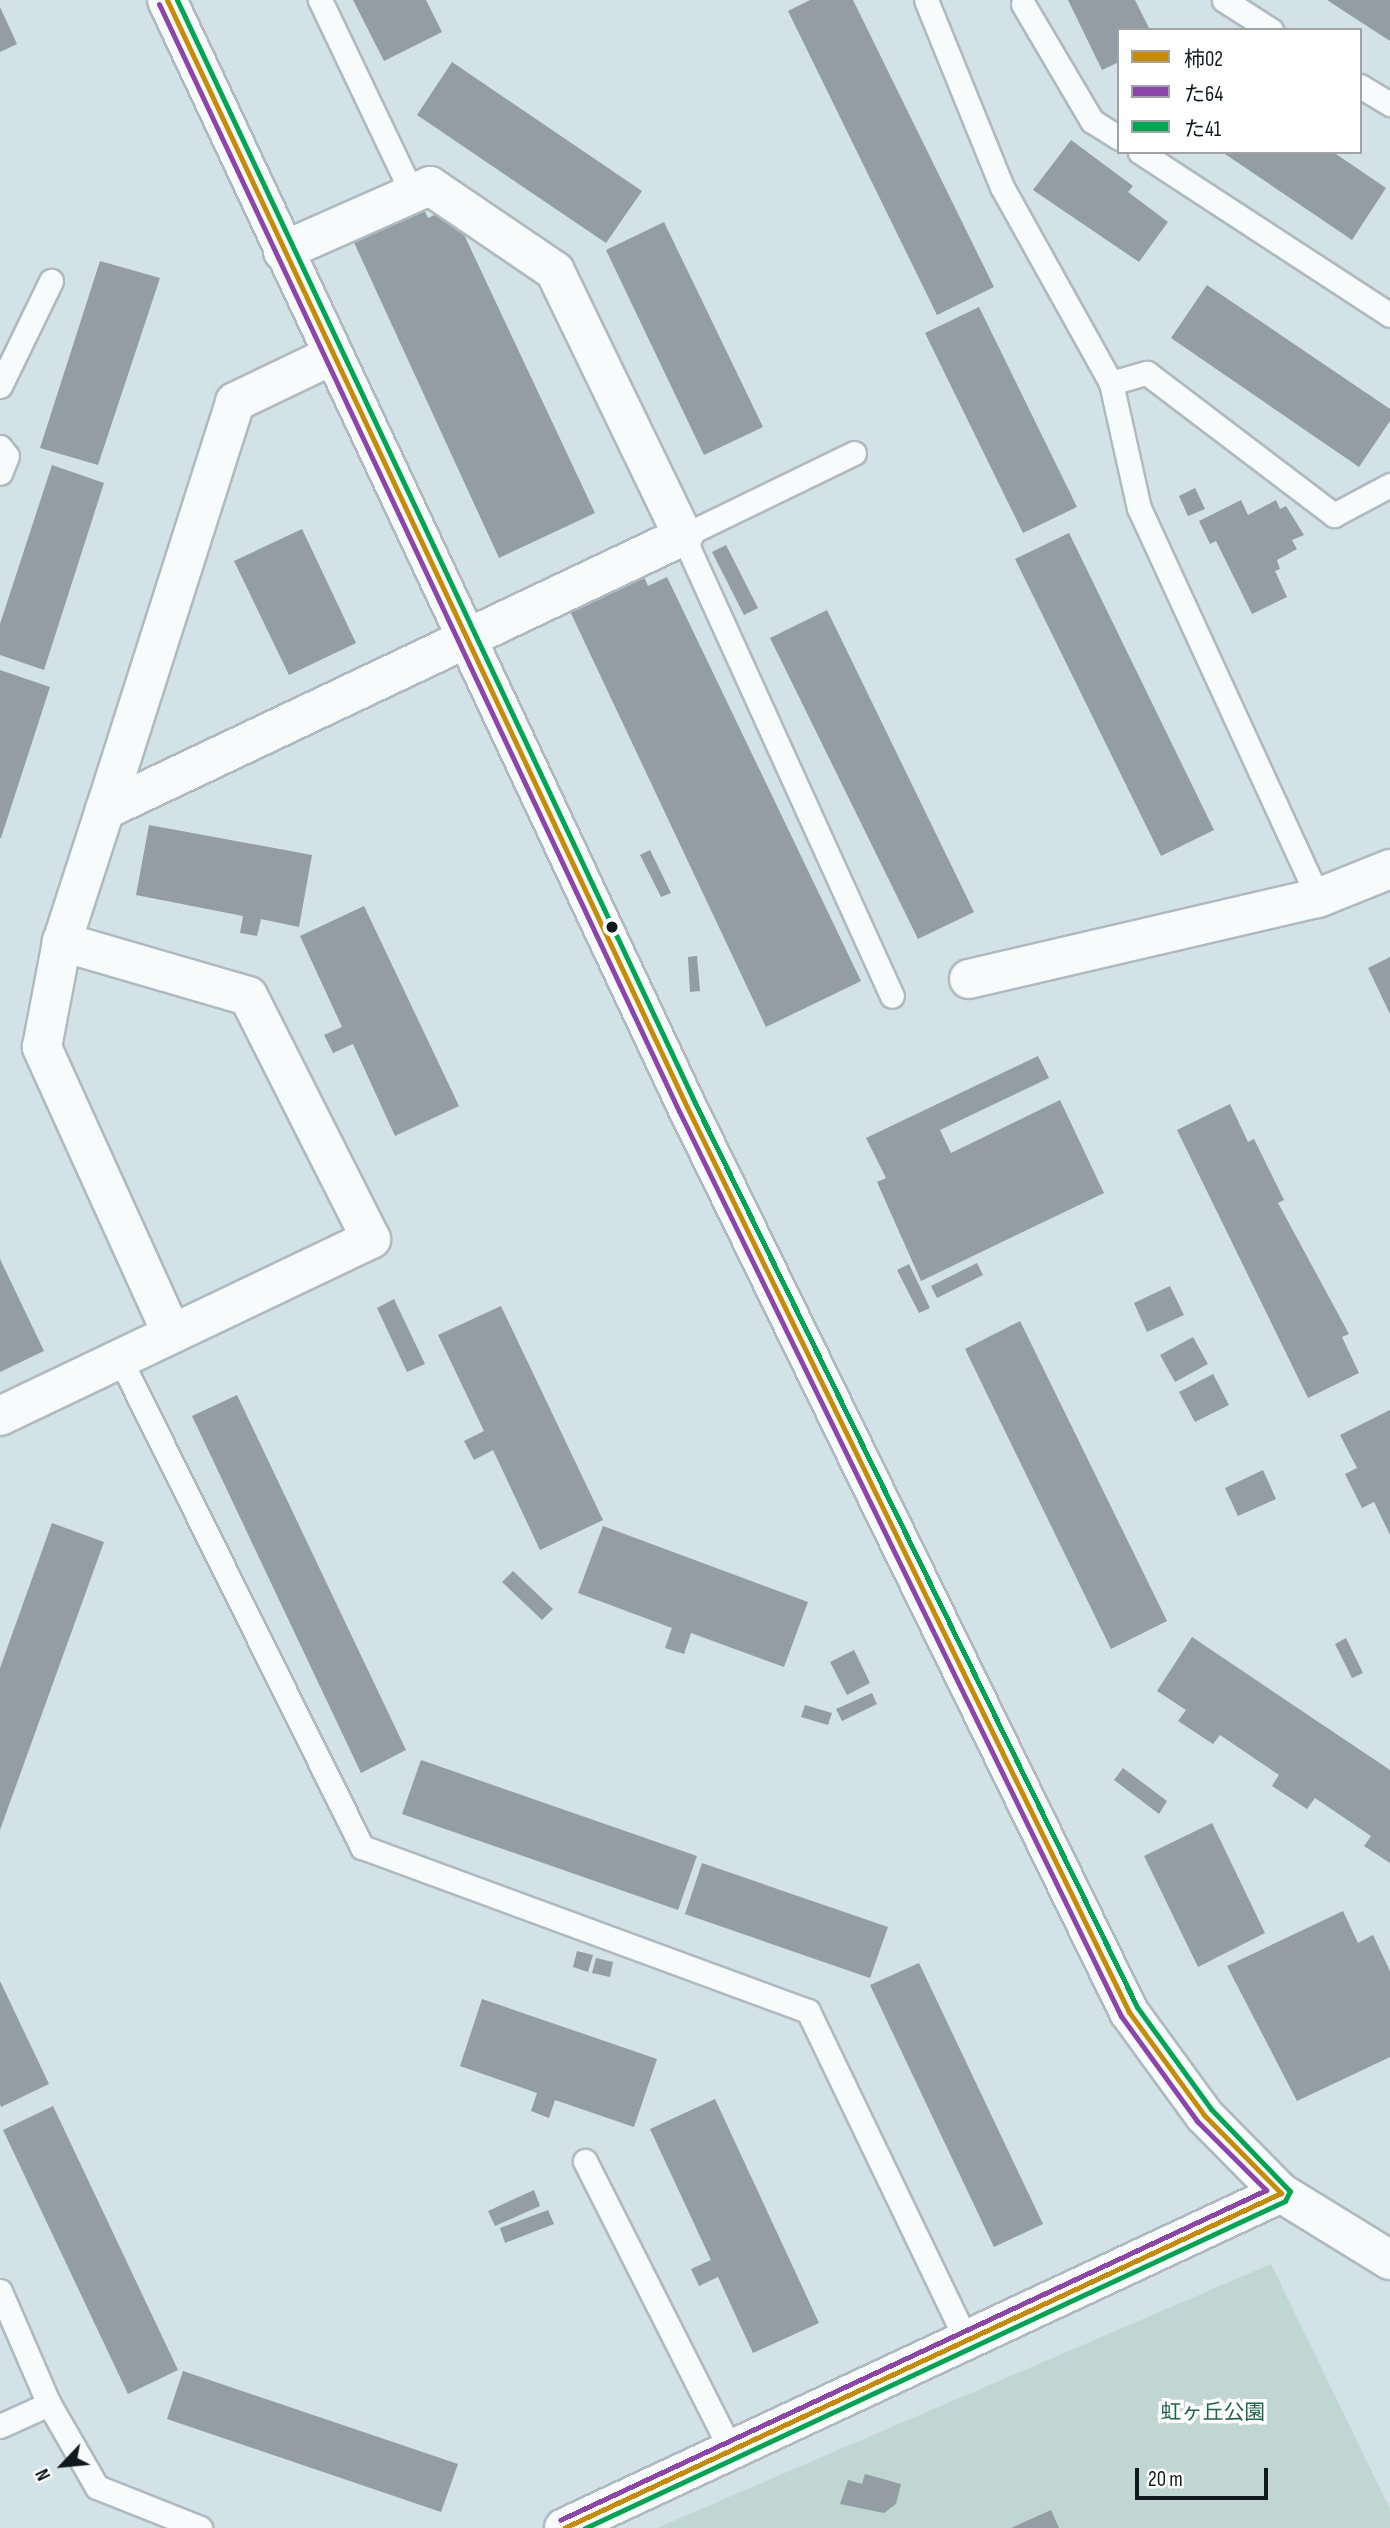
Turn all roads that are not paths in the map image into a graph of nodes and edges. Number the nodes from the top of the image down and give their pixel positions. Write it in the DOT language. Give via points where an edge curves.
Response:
graph roads {
  1 [pos="167,0"];
  2 [pos="320,0"];
  3 [pos="926,0"];
  4 [pos="1224,0"];
  5 [pos="1023,4"];
  6 [pos="1268,28"];
  7 [pos="1362,87"];
  8 [pos="1390,104"];
  9 [pos="1117,137"];
  10 [pos="1143,154"];
  11 [pos="411,191"];
  12 [pos="283,251"];
  13 [pos="51,281"];
  14 [pos="1390,315"];
  15 [pos="333,355"];
  16 [pos="1111,383"];
  17 [pos="0,386"];
  18 [pos="0,447"];
  19 [pos="854,453"];
  20 [pos="0,472"];
  21 [pos="1390,485"];
  22 [pos="683,536"];
  23 [pos="470,640"];
  24 [pos="105,810"];
  25 [pos="1390,869"];
  26 [pos="1318,898"];
  27 [pos="62,942"];
  28 [pos="969,979"];
  29 [pos="892,996"];
  30 [pos="171,1332"];
  31 [pos="120,1359"];
  32 [pos="0,1416"];
  33 [pos="585,2161"];
  34 [pos="1281,2193"];
  35 [pos="1390,2260"];
  36 [pos="0,2291"];
  37 [pos="967,2341"];
  38 [pos="49,2404"];
  39 [pos="0,2427"];
  40 [pos="731,2449"];
  41 [pos="200,2528"];
  42 [pos="564,2528"];
  1 -- 12 [label="street"];
  2 -- 11 [label="lane"];
  3 -- 16 [label="lane" via="1002,187"];
  4 -- 6 [label="lane"];
  5 -- 9 [label="lane" via="1092,121"];
  7 -- 8 [label="lane"];
  10 -- 14 [label="lane"];
  11 -- 12 [label="street"];
  11 -- 22 [label="street" via="430,186 555,271"];
  12 -- 15 [label="street"];
  13 -- 17 [label="lane"];
  15 -- 23 [label="street"];
  15 -- 24 [label="street" via="235,402"];
  16 -- 21 [label="lane" via="1147,373 1334,514"];
  16 -- 26 [label="lane" via="1139,508"];
  18 -- 20 [label="lane" via="7,456"];
  19 -- 22 [label="lane"];
  22 -- 23 [label="street"];
  22 -- 29 [label="lane"];
  23 -- 24 [label="street"];
  23 -- 34 [label="street" via="698,1132 1129,2012 1204,2115"];
  24 -- 27 [label="street"];
  25 -- 26 [label="street"];
  26 -- 28 [label="street"];
  27 -- 30 [label="street" via="42,1047"];
  27 -- 30 [label="street" via="248,996 372,1239"];
  30 -- 31 [label="street"];
  31 -- 32 [label="street"];
  31 -- 37 [label="lane" via="362,1847 808,2011"];
  33 -- 40 [label="lane"];
  34 -- 35 [label="street"];
  34 -- 37 [label="street"];
  36 -- 38 [label="lane"];
  37 -- 40 [label="street"];
  38 -- 39 [label="lane"];
  38 -- 41 [label="lane" via="97,2487"];
  40 -- 42 [label="street"];
}
